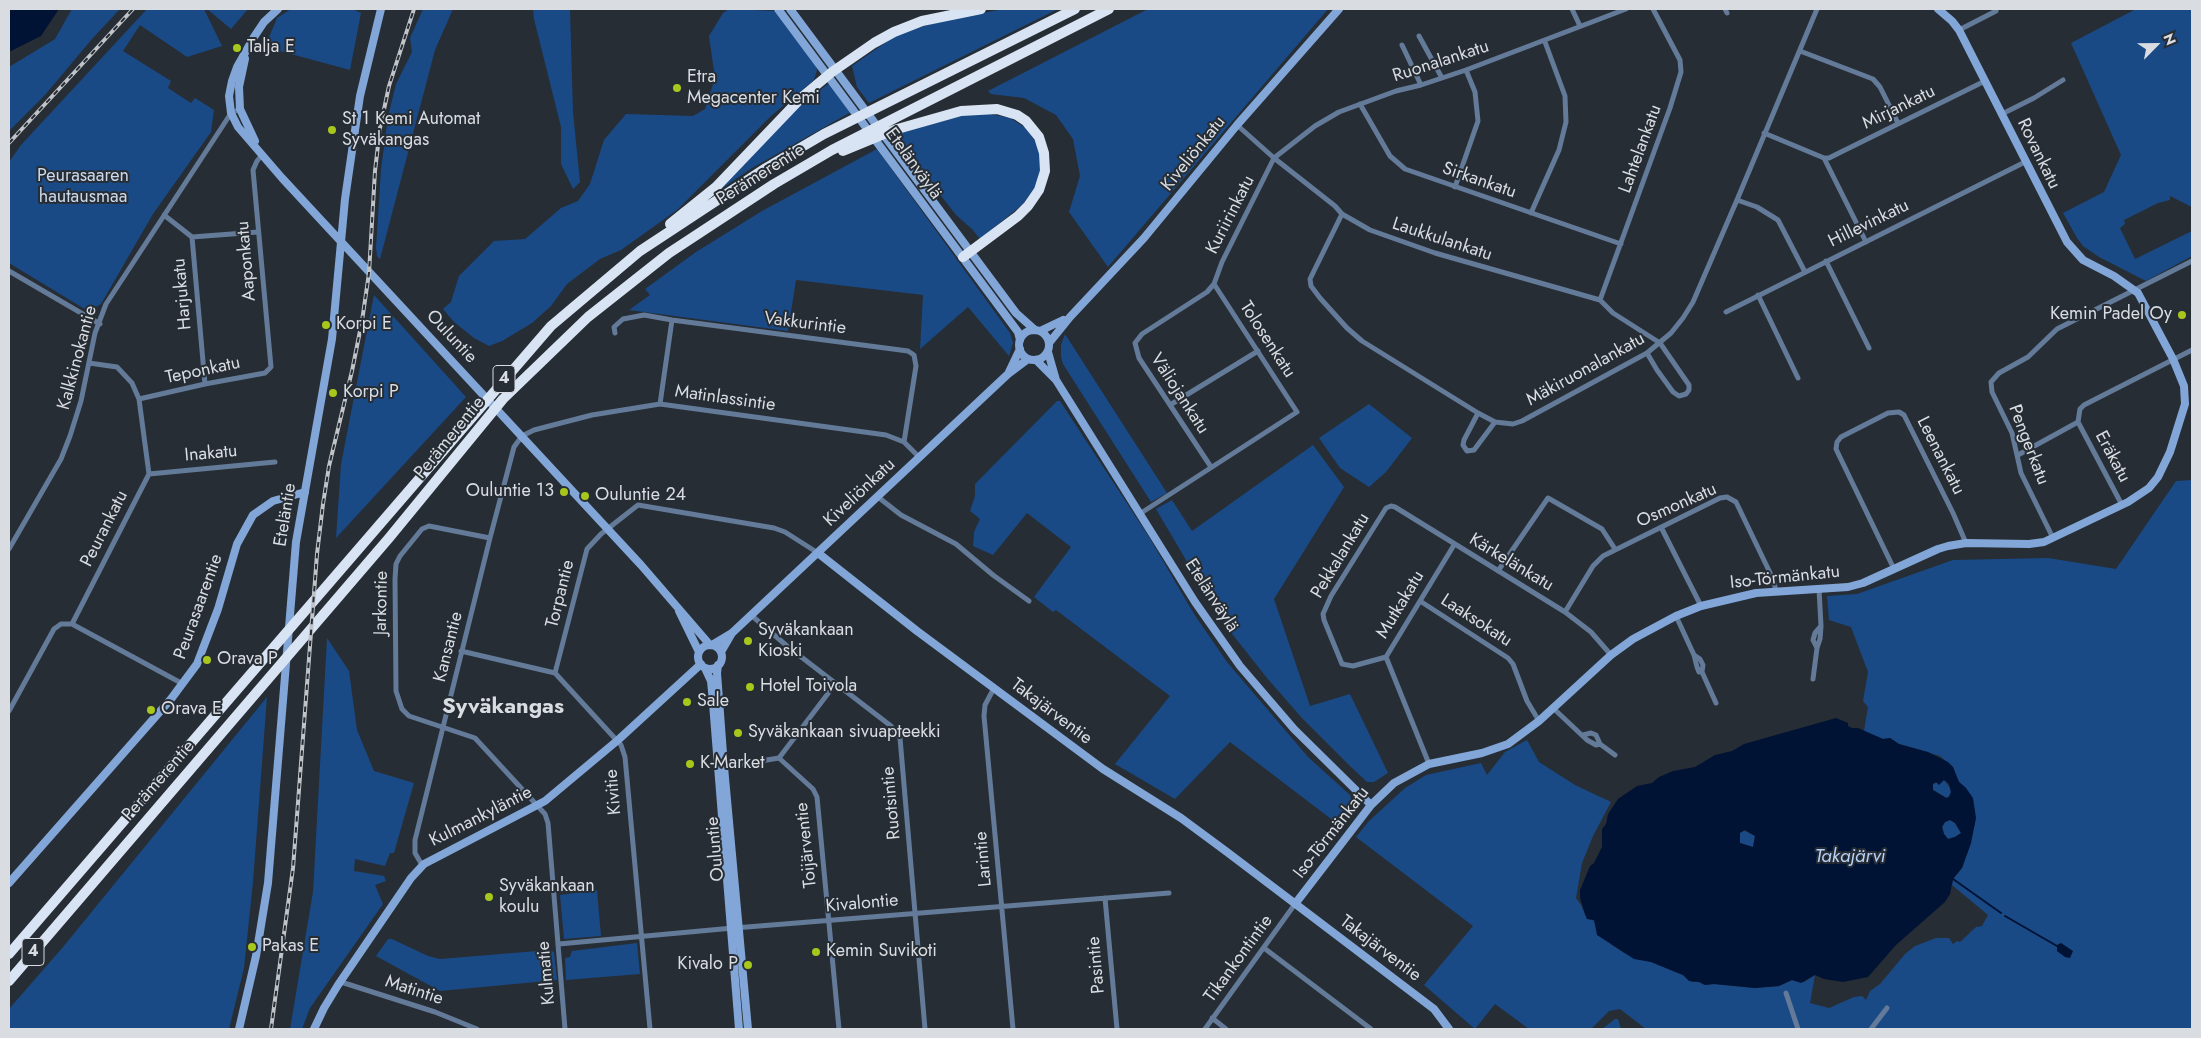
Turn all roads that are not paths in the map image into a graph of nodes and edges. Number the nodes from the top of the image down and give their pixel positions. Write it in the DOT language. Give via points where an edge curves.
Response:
graph roads {
  1 [pos="278,9"];
  2 [pos="382,9"];
  3 [pos="778,9"];
  4 [pos="790,9"];
  5 [pos="981,9"];
  6 [pos="1075,9"];
  7 [pos="1109,9"];
  8 [pos="1339,9"];
  9 [pos="1572,9"];
  10 [pos="1626,9"];
  11 [pos="1653,9"];
  12 [pos="1817,9"];
  13 [pos="1938,9"];
  14 [pos="1996,11"];
  15 [pos="1580,26"];
  16 [pos="1959,30"];
  17 [pos="1419,36"];
  18 [pos="1545,42"];
  19 [pos="1402,45"];
  20 [pos="1800,51"];
  21 [pos="246,52"];
  22 [pos="1466,70"];
  23 [pos="832,73"];
  24 [pos="1442,78"];
  25 [pos="1986,80"];
  26 [pos="2064,80"];
  27 [pos="1421,85"];
  28 [pos="1360,104"];
  29 [pos="240,109"];
  30 [pos="231,113"];
  31 [pos="2002,114"];
  32 [pos="1898,123"];
  33 [pos="1237,125"];
  34 [pos="1764,132"];
  35 [pos="262,155"];
  36 [pos="1274,158"];
  37 [pos="1824,158"];
  38 [pos="2026,162"];
  39 [pos="774,184"];
  40 [pos="1455,187"];
  41 [pos="1737,200"];
  42 [pos="1531,213"];
  43 [pos="1342,214"];
  44 [pos="164,215"];
  45 [pos="258,232"];
  46 [pos="192,237"];
  47 [pos="1866,242"];
  48 [pos="1621,244"];
  49 [pos="640,251"];
  50 [pos="966,254"];
  51 [pos="1826,261"];
  52 [pos="2192,261"];
  53 [pos="9,272"];
  54 [pos="1805,272"];
  55 [pos="1214,284"];
  56 [pos="2135,290"];
  57 [pos="1758,295"];
  58 [pos="1600,300"];
  59 [pos="1726,312"];
  60 [pos="1070,317"];
  61 [pos="672,320"];
  62 [pos="100,324"];
  63 [pos="1037,330"];
  64 [pos="614,333"];
  65 [pos="1020,340"];
  66 [pos="1049,343"];
  67 [pos="1660,343"];
  68 [pos="1869,348"];
  69 [pos="1020,349"];
  70 [pos="2192,350"];
  71 [pos="1258,351"];
  72 [pos="1048,352"];
  73 [pos="1647,353"];
  74 [pos="1032,359"];
  75 [pos="2173,359"];
  76 [pos="89,363"];
  77 [pos="271,367"];
  78 [pos="1008,374"];
  79 [pos="1798,378"];
  80 [pos="1056,380"];
  81 [pos="205,384"];
  82 [pos="139,399"];
  83 [pos="660,404"];
  84 [pos="1170,405"];
  85 [pos="1478,413"];
  86 [pos="1496,422"];
  87 [pos="2078,422"];
  88 [pos="522,436"];
  89 [pos="904,442"];
  90 [pos="2018,455"];
  91 [pos="920,458"];
  92 [pos="275,462"];
  93 [pos="1211,467"];
  94 [pos="149,474"];
  95 [pos="305,492"];
  96 [pos="878,497"];
  97 [pos="2122,505"];
  98 [pos="1390,506"];
  99 [pos="1141,513"];
  100 [pos="1662,526"];
  101 [pos="607,529"];
  102 [pos="490,538"];
  103 [pos="2053,538"];
  104 [pos="1966,544"];
  105 [pos="1454,545"];
  106 [pos="1616,549"];
  107 [pos="9,550"];
  108 [pos="818,553"];
  109 [pos="1894,569"];
  110 [pos="1498,571"];
  111 [pos="1819,589"];
  112 [pos="1776,591"];
  113 [pos="1029,601"];
  114 [pos="1420,601"];
  115 [pos="1701,606"];
  116 [pos="677,607"];
  117 [pos="1565,612"];
  118 [pos="751,615"];
  119 [pos="1676,616"];
  120 [pos="72,624"];
  121 [pos="732,632"];
  122 [pos="711,645"];
  123 [pos="462,651"];
  124 [pos="699,652"];
  125 [pos="721,652"];
  126 [pos="1611,655"];
  127 [pos="1386,657"];
  128 [pos="718,665"];
  129 [pos="703,666"];
  130 [pos="555,673"];
  131 [pos="1813,679"];
  132 [pos="836,683"];
  133 [pos="183,684"];
  134 [pos="994,688"];
  135 [pos="1716,703"];
  136 [pos="1553,708"];
  137 [pos="9,712"];
  138 [pos="1539,721"];
  139 [pos="443,727"];
  140 [pos="1583,735"];
  141 [pos="618,740"];
  142 [pos="1600,744"];
  143 [pos="1615,755"];
  144 [pos="779,758"];
  145 [pos="1429,764"];
  146 [pos="724,766"];
  147 [pos="538,805"];
  148 [pos="1371,805"];
  149 [pos="422,865"];
  150 [pos="9,883"];
  151 [pos="1169,893"];
  152 [pos="1105,898"];
  153 [pos="1295,904"];
  154 [pos="1002,906"];
  155 [pos="915,913"];
  156 [pos="828,921"];
  157 [pos="739,927"];
  158 [pos="729,928"];
  159 [pos="642,937"];
  160 [pos="558,944"];
  161 [pos="1264,948"];
  162 [pos="9,954"];
  163 [pos="9,981"];
  164 [pos="341,982"];
  165 [pos="1786,993"];
  166 [pos="1887,1008"];
  167 [pos="1212,1018"];
  168 [pos="239,1029"];
  169 [pos="314,1029"];
  170 [pos="477,1029"];
  171 [pos="565,1029"];
  172 [pos="650,1029"];
  173 [pos="738,1029"];
  174 [pos="748,1029"];
  175 [pos="839,1029"];
  176 [pos="925,1029"];
  177 [pos="1013,1029"];
  178 [pos="1117,1029"];
  179 [pos="1205,1029"];
  180 [pos="1226,1029"];
  181 [pos="1372,1029"];
  182 [pos="1449,1029"];
  183 [pos="1798,1029"];
  184 [pos="1871,1029"];
  1 -- 21 [label="main road, Ouluntie" via="264,22"];
  2 -- 95 [label="main road, Eteläntie" via="360,96 345,199 332,339"];
  3 -- 23 [label="main road, Etelänväylä"];
  4 -- 23 [label="main road, Etelänväylä"];
  5 -- 23 [label="highway" via="935,18 894,32"];
  6 -- 49 [label="highway, Perämerentie / 4" via="824,134"];
  7 -- 39 [label="highway, Perämerentie / 4" via="832,150"];
  8 -- 33 [label="main road, Kiveliönkatu"];
  9 -- 15 [label="street"];
  10 -- 15 [label="street, Ruonalankatu"];
  11 -- 48 [label="street, Lahtelankatu" via="1682,68"];
  12 -- 20 [label="street, Mäkiruonalankatu"];
  13 -- 16 [label="main road, Rovankatu"];
  14 -- 16 [label="street"];
  15 -- 18 [label="street, Ruonalankatu"];
  16 -- 25 [label="main road, Rovankatu"];
  17 -- 24 [label="street"];
  18 -- 22 [label="street, Ruonalankatu"];
  18 -- 42 [label="street" via="1565,96 1566,122 1559,150"];
  19 -- 27 [label="street"];
  20 -- 32 [label="street" via="1873,79"];
  20 -- 34 [label="street, Mäkiruonalankatu"];
  21 -- 29 [label="main road, Ouluntie" via="239,87"];
  21 -- 30 [label="main road, Ouluntie" via="232,82 229,96"];
  22 -- 24 [label="street, Ruonalankatu"];
  22 -- 40 [label="street" via="1475,92 1478,121"];
  23 -- 49 [label="highway" via="802,97 716,187 650,239"];
  23 -- 50 [label="main road, Etelänväylä"];
  24 -- 27 [label="street, Ruonalankatu"];
  25 -- 31 [label="main road, Rovankatu"];
  25 -- 32 [label="street, Mirjankatu"];
  26 -- 31 [label="street"];
  27 -- 28 [label="street, Ruonalankatu"];
  28 -- 36 [label="street, Ruonalankatu" via="1314,126"];
  28 -- 40 [label="street, Sirkankatu" via="1390,156 1400,166"];
  29 -- 30 [label="street"];
  29 -- 35 [label="main road, Ouluntie"];
  30 -- 35 [label="main road, Ouluntie" via="238,127"];
  30 -- 44 [label="street, Kalkkinokantie"];
  31 -- 38 [label="main road, Rovankatu"];
  32 -- 37 [label="street, Mirjankatu"];
  33 -- 36 [label="street, Laukkulankatu"];
  33 -- 60 [label="main road, Kiveliönkatu" via="1144,238"];
  34 -- 37 [label="street"];
  34 -- 41 [label="street, Mäkiruonalankatu"];
  35 -- 45 [label="street, Aaponkatu" via="253,170"];
  35 -- 88 [label="main road, Ouluntie"];
  36 -- 43 [label="street, Laukkulankatu"];
  36 -- 55 [label="street, Kuriirinkatu"];
  37 -- 47 [label="street"];
  38 -- 47 [label="street, Hillevinkatu"];
  38 -- 56 [label="main road, Rovankatu" via="2066,242 2076,254"];
  39 -- 50 [label="highway" via="894,130 947,113 976,109 1007,111 1026,121 1039,136 1046,162 1042,182 1023,211"];
  39 -- 163 [label="highway, Perämerentie / 4" via="670,253 588,318 503,399 389,538"];
  40 -- 42 [label="street, Sirkankatu"];
  41 -- 54 [label="street" via="1757,206 1778,220"];
  41 -- 67 [label="street, Mäkiruonalankatu" via="1692,302"];
  42 -- 48 [label="street, Sirkankatu"];
  43 -- 58 [label="street, Laukkulankatu" via="1394,240"];
  43 -- 85 [label="street, Mäkiruonalankatu" via="1313,272 1310,282 1313,289 1362,341"];
  44 -- 46 [label="street, Harjukatu"];
  44 -- 62 [label="street, Kalkkinokantie" via="106,304"];
  45 -- 46 [label="street"];
  45 -- 77 [label="street, Aaponkatu"];
  46 -- 81 [label="street, Harjukatu"];
  47 -- 51 [label="street, Hillevinkatu"];
  48 -- 58 [label="street, Lahtelankatu"];
  49 -- 162 [label="highway, Perämerentie / 4" via="557,320 528,350"];
  50 -- 63 [label="main road, Etelänväylä" via="1016,313"];
  50 -- 65 [label="main road, Etelänväylä" via="1018,332"];
  51 -- 54 [label="street, Hillevinkatu"];
  51 -- 68 [label="street"];
  52 -- 56 [label="street"];
  53 -- 62 [label="street"];
  54 -- 57 [label="street, Hillevinkatu"];
  55 -- 71 [label="street, Tolosenkatu"];
  55 -- 84 [label="street, Väliojankatu" via="1136,340 1139,358"];
  56 -- 75 [label="main road, Iso-Törmänkatu"];
  56 -- 90 [label="street, Pengerkatu" via="2057,329 2028,357 1992,380 1992,392 2012,433"];
  57 -- 59 [label="street, Hillevinkatu"];
  57 -- 79 [label="street"];
  58 -- 67 [label="street, Laukkulankatu"];
  60 -- 63 [label="main road, Kiveliönkatu"];
  60 -- 66 [label="main road, Kiveliönkatu"];
  61 -- 64 [label="street, Vakkurintie" via="644,314 631,316 616,325"];
  61 -- 83 [label="street"];
  61 -- 89 [label="street, Vakkurintie" via="910,352 916,366"];
  62 -- 76 [label="street, Kalkkinokantie"];
  63 -- 65 [label="main road" via="1026,332"];
  63 -- 66 [label="main road" via="1046,336"];
  65 -- 69 [label="main road"];
  66 -- 72 [label="main road"];
  67 -- 73 [label="street, Mäkiruonalankatu"];
  67 -- 73 [label="street" via="1689,385 1690,390 1686,394 1679,396 1673,392"];
  69 -- 74 [label="main road"];
  69 -- 78 [label="main road, Kiveliönkatu"];
  70 -- 75 [label="street"];
  71 -- 84 [label="street"];
  71 -- 93 [label="street, Tolosenkatu" via="1297,412"];
  72 -- 74 [label="main road"];
  72 -- 80 [label="main road, Etelänväylä"];
  73 -- 86 [label="street, Mäkiruonalankatu" via="1522,422"];
  74 -- 78 [label="main road, Kiveliönkatu"];
  74 -- 80 [label="main road, Etelänväylä"];
  75 -- 87 [label="street" via="2084,405"];
  75 -- 97 [label="main road, Iso-Törmänkatu" via="2184,386 2184,404 2170,452 2149,488"];
  76 -- 82 [label="street" via="117,367 132,383"];
  76 -- 107 [label="street, Kalkkinokantie" via="76,419 60,459"];
  77 -- 81 [label="street, Teponkatu" via="265,373"];
  78 -- 91 [label="main road, Kiveliönkatu"];
  80 -- 99 [label="main road, Etelänväylä"];
  81 -- 82 [label="street, Teponkatu"];
  82 -- 94 [label="street"];
  83 -- 88 [label="street, Matinlassintie" via="592,415"];
  83 -- 89 [label="street, Matinlassintie" via="886,435"];
  84 -- 93 [label="street, Väliojankatu"];
  85 -- 86 [label="street, Mäkiruonalankatu"];
  85 -- 86 [label="street" via="1464,440 1467,451 1474,450"];
  87 -- 90 [label="street"];
  87 -- 97 [label="street, Eräkatu"];
  88 -- 101 [label="main road, Ouluntie"];
  88 -- 102 [label="street, Kansantie" via="514,447"];
  89 -- 91 [label="street, Matinlassintie"];
  90 -- 103 [label="street, Pengerkatu" via="2022,473"];
  91 -- 96 [label="main road, Kiveliönkatu"];
  92 -- 94 [label="street, Inakatu"];
  93 -- 99 [label="street"];
  94 -- 120 [label="street, Peurankatu"];
  95 -- 133 [label="main road, Peurasaarentie" via="273,501 253,515 237,544 208,636"];
  95 -- 168 [label="main road, Eteläntie" via="296,542 264,908"];
  96 -- 108 [label="main road, Kiveliönkatu"];
  96 -- 113 [label="street" via="901,515 956,544"];
  97 -- 103 [label="main road, Iso-Törmänkatu"];
  98 -- 105 [label="street, Kärkelänkatu"];
  98 -- 127 [label="street, Pekkalankatu" via="1331,596 1323,614 1342,664 1350,666"];
  99 -- 148 [label="main road, Etelänväylä" via="1195,602 1240,666 1294,729"];
  100 -- 106 [label="street, Osmonkatu"];
  100 -- 112 [label="street, Osmonkatu" via="1720,498 1733,498 1771,574"];
  100 -- 115 [label="street"];
  101 -- 108 [label="street, Takajärventie" via="640,506 774,528"];
  101 -- 116 [label="main road, Ouluntie"];
  101 -- 130 [label="street, Torpantie" via="584,555"];
  102 -- 123 [label="street, Kansantie"];
  102 -- 139 [label="street, Jarkontie" via="429,526 422,529 396,564 396,695 409,716"];
  103 -- 104 [label="main road, Iso-Törmänkatu" via="2029,544"];
  104 -- 109 [label="main road, Iso-Törmänkatu" via="1938,549"];
  104 -- 109 [label="street, Leenankatu" via="1904,415 1888,413 1841,436 1836,449"];
  105 -- 110 [label="street, Kärkelänkatu"];
  105 -- 114 [label="street, Mutkakatu"];
  106 -- 110 [label="street" via="1602,529 1548,498"];
  106 -- 117 [label="street, Osmonkatu" via="1593,566"];
  108 -- 118 [label="main road, Kiveliönkatu"];
  108 -- 134 [label="main road, Takajärventie"];
  109 -- 111 [label="main road, Iso-Törmänkatu" via="1863,583"];
  110 -- 117 [label="street, Kärkelänkatu"];
  111 -- 112 [label="main road, Iso-Törmänkatu"];
  111 -- 131 [label="street" via="1821,626 1813,640 1817,648"];
  112 -- 115 [label="main road, Iso-Törmänkatu"];
  114 -- 127 [label="street, Mutkakatu"];
  114 -- 138 [label="street, Laaksokatu" via="1510,661"];
  115 -- 119 [label="main road, Iso-Törmänkatu"];
  116 -- 122 [label="main road, Ouluntie"];
  116 -- 124 [label="main road, Ouluntie"];
  117 -- 126 [label="street, Kärkelänkatu" via="1591,632"];
  118 -- 121 [label="main road, Kiveliönkatu"];
  118 -- 132 [label="street, Ruotsintie"];
  119 -- 126 [label="main road, Iso-Törmänkatu"];
  119 -- 135 [label="street"];
  120 -- 133 [label="street"];
  120 -- 137 [label="street" via="61,624 54,630"];
  121 -- 122 [label="main road, Kiveliönkatu"];
  121 -- 125 [label="main road, Kiveliönkatu"];
  122 -- 124 [label="main road"];
  122 -- 125 [label="main road"];
  123 -- 130 [label="street"];
  123 -- 139 [label="street, Kansantie"];
  124 -- 129 [label="main road" via="698,659"];
  125 -- 128 [label="main road"];
  126 -- 136 [label="main road, Iso-Törmänkatu"];
  127 -- 145 [label="street, Mutkakatu"];
  128 -- 129 [label="main road" via="712,668"];
  128 -- 146 [label="main road, Ouluntie"];
  129 -- 141 [label="main road, Kulmankyläntie"];
  129 -- 158 [label="main road, Ouluntie" via="712,691"];
  130 -- 141 [label="street, Kivitie"];
  132 -- 144 [label="street"];
  132 -- 155 [label="street, Ruotsintie" via="891,726 900,740"];
  133 -- 150 [label="main road, Peurasaarentie"];
  134 -- 153 [label="main road, Takajärventie" via="1103,769 1181,818"];
  134 -- 154 [label="street, Larintie" via="984,716"];
  136 -- 138 [label="main road, Iso-Törmänkatu"];
  136 -- 140 [label="street"];
  138 -- 145 [label="main road, Iso-Törmänkatu" via="1497,748"];
  139 -- 147 [label="street, Kulmatie" via="475,738"];
  139 -- 149 [label="street, Kansantie" via="415,840 415,853"];
  140 -- 142 [label="street" via="1592,744"];
  140 -- 142 [label="street" via="1596,735"];
  141 -- 147 [label="main road, Kulmankyläntie"];
  141 -- 159 [label="street, Kivitie" via="625,757"];
  142 -- 143 [label="street"];
  144 -- 146 [label="street"];
  144 -- 156 [label="street, Toijärventie" via="813,789 817,797"];
  145 -- 148 [label="main road, Iso-Törmänkatu" via="1399,780"];
  146 -- 157 [label="main road, Ouluntie"];
  147 -- 149 [label="main road, Kulmankyläntie"];
  147 -- 160 [label="street, Kulmatie" via="546,814 548,823"];
  148 -- 153 [label="main road, Iso-Törmänkatu"];
  149 -- 164 [label="main road, Kulmankyläntie"];
  151 -- 152 [label="street, Kivalontie"];
  152 -- 154 [label="street, Kivalontie"];
  152 -- 178 [label="street, Pasintie"];
  153 -- 161 [label="street, Tikankontintie"];
  153 -- 182 [label="main road, Takajärventie" via="1434,1009"];
  154 -- 155 [label="street, Kivalontie"];
  154 -- 177 [label="street, Larintie"];
  155 -- 156 [label="street, Kivalontie"];
  155 -- 176 [label="street, Ruotsintie"];
  156 -- 157 [label="street, Kivalontie"];
  156 -- 175 [label="street, Toijärventie"];
  157 -- 158 [label="street, Kivalontie"];
  157 -- 174 [label="main road, Ouluntie"];
  158 -- 159 [label="street, Kivalontie"];
  158 -- 173 [label="main road, Ouluntie"];
  159 -- 160 [label="street, Kivalontie"];
  159 -- 172 [label="street, Kivitie"];
  160 -- 171 [label="street, Kulmatie"];
  161 -- 167 [label="street, Tikankontintie"];
  161 -- 181 [label="street"];
  164 -- 169 [label="main road, Kulmankyläntie"];
  164 -- 170 [label="street, Matintie"];
  165 -- 183 [label="street"];
  166 -- 184 [label="street"];
  167 -- 179 [label="street, Tikankontintie"];
  167 -- 180 [label="street"];
}
